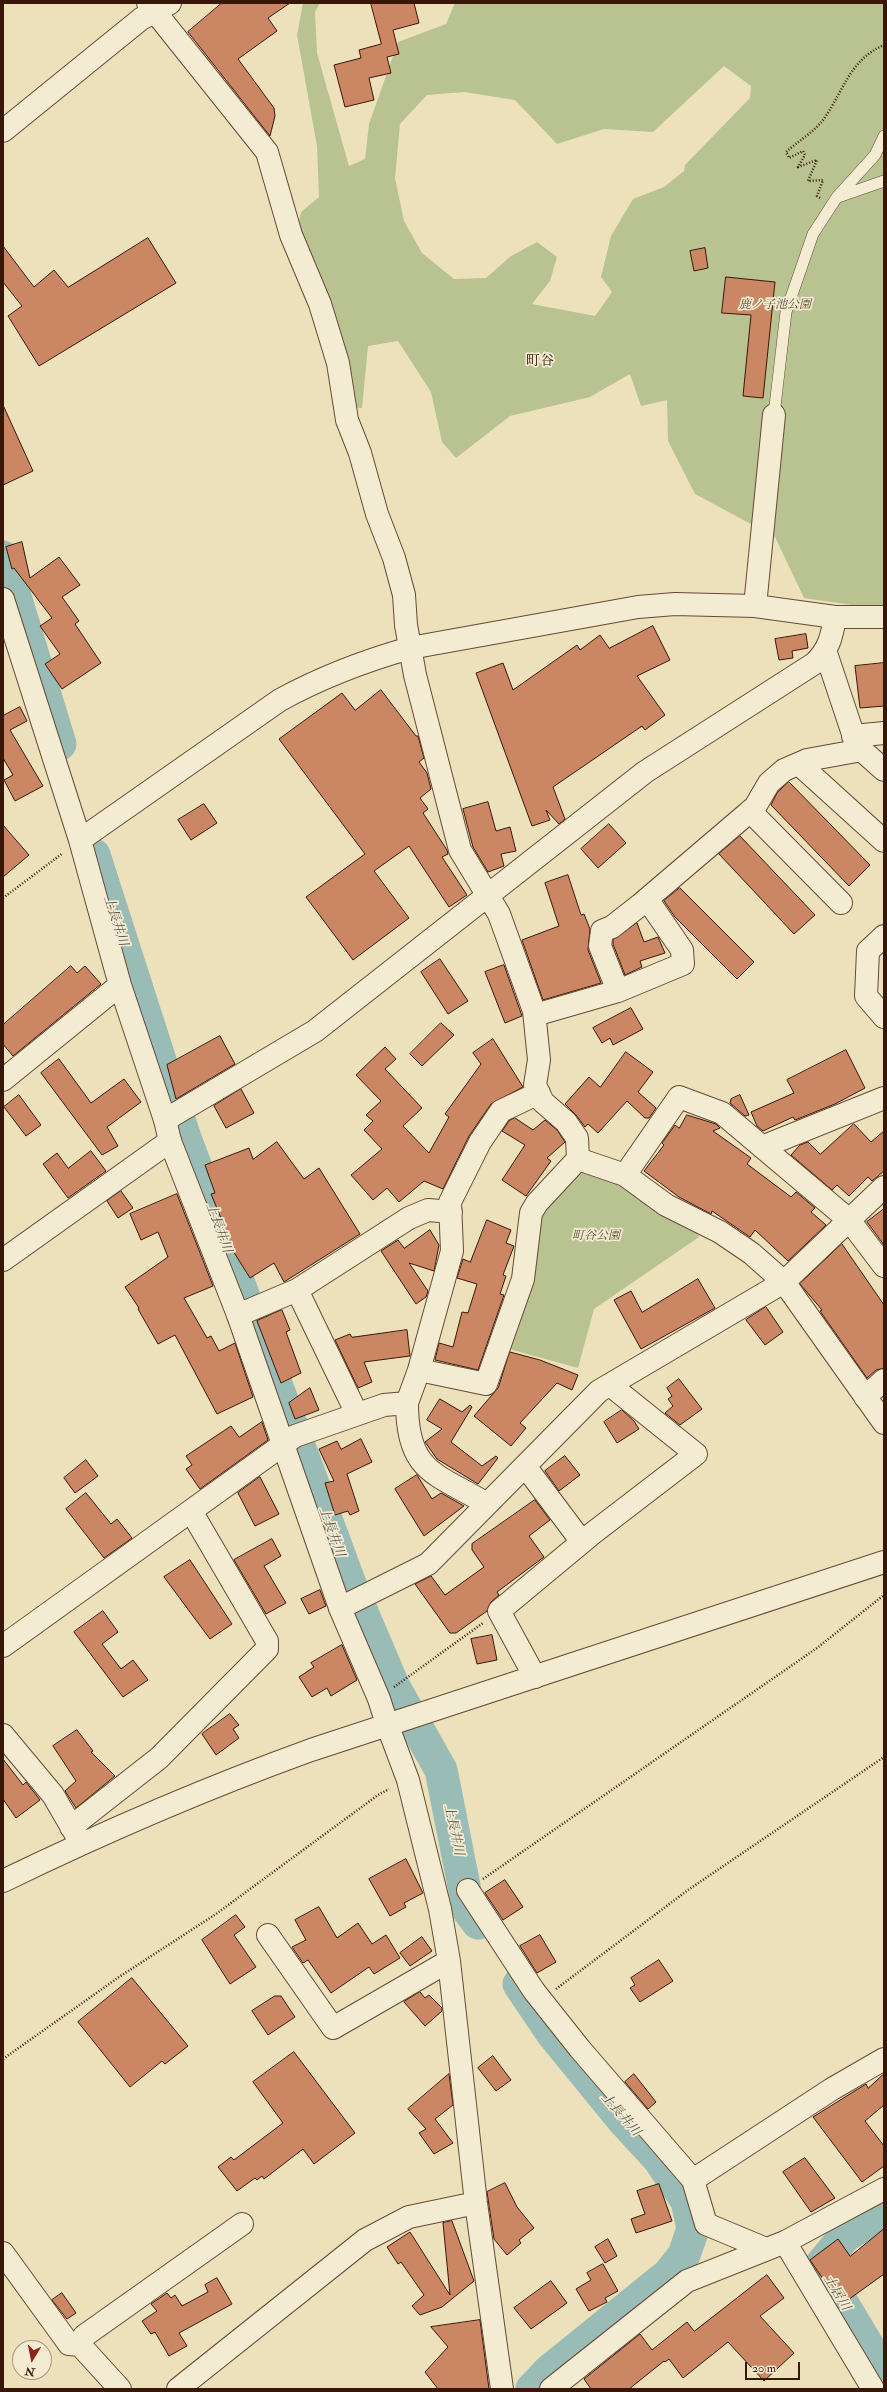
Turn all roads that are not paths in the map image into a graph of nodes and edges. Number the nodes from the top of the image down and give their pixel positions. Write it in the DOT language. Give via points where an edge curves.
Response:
graph roads {
  1 [pos="157,6"];
  2 [pos="3,131"];
  3 [pos="884,136"];
  4 [pos="884,181"];
  5 [pos="835,201"];
  6 [pos="774,416"];
  7 [pos="3,599"];
  8 [pos="755,606"];
  9 [pos="836,617"];
  10 [pos="884,617"];
  11 [pos="410,648"];
  12 [pos="826,652"];
  13 [pos="884,733"];
  14 [pos="857,743"];
  15 [pos="799,764"];
  16 [pos="884,770"];
  17 [pos="750,811"];
  18 [pos="80,840"];
  19 [pos="884,840"];
  20 [pos="488,894"];
  21 [pos="647,899"];
  22 [pos="842,903"];
  23 [pos="883,940"];
  24 [pos="120,985"];
  25 [pos="618,991"];
  26 [pos="535,1015"];
  27 [pos="884,1017"];
  28 [pos="3,1080"];
  29 [pos="539,1093"];
  30 [pos="884,1098"];
  31 [pos="165,1120"];
  32 [pos="170,1141"];
  33 [pos="762,1147"];
  34 [pos="578,1159"];
  35 [pos="625,1175"];
  36 [pos="884,1187"];
  37 [pos="451,1212"];
  38 [pos="849,1220"];
  39 [pos="3,1260"];
  40 [pos="884,1266"];
  41 [pos="784,1282"];
  42 [pos="297,1290"];
  43 [pos="238,1315"];
  44 [pos="419,1370"];
  45 [pos="884,1380"];
  46 [pos="610,1385"];
  47 [pos="866,1397"];
  48 [pos="407,1403"];
  49 [pos="357,1414"];
  50 [pos="884,1423"];
  51 [pos="282,1444"];
  52 [pos="525,1466"];
  53 [pos="487,1504"];
  54 [pos="190,1511"];
  55 [pos="582,1542"];
  56 [pos="884,1562"];
  57 [pos="340,1608"];
  58 [pos="3,1646"];
  59 [pos="535,1677"];
  60 [pos="387,1724"];
  61 [pos="3,1735"];
  62 [pos="76,1835"];
  63 [pos="3,1881"];
  64 [pos="468,1890"];
  65 [pos="268,1935"];
  66 [pos="449,1961"];
  67 [pos="884,2059"];
  68 [pos="693,2180"];
  69 [pos="884,2189"];
  70 [pos="476,2203"];
  71 [pos="242,2224"];
  72 [pos="775,2246"];
  73 [pos="3,2253"];
  74 [pos="80,2345"];
  75 [pos="120,2389"];
  76 [pos="178,2389"];
  77 [pos="502,2389"];
  78 [pos="551,2389"];
  79 [pos="873,2389"];
  1 -- 2 [label="street"];
  1 -- 11 [label="street" via="267,152 291,235 320,304 338,363 346,420 360,453 404,595"];
  3 -- 5 [label="lane" via="875,155"];
  4 -- 5 [label="lane"];
  5 -- 6 [label="lane" via="813,234 786,312"];
  6 -- 8 [label="street"];
  7 -- 18 [label="street"];
  8 -- 9 [label="street"];
  8 -- 11 [label="street" via="675,604 638,607"];
  9 -- 10 [label="street"];
  9 -- 12 [label="street"];
  11 -- 18 [label="street" via="343,670 311,683 280,700"];
  11 -- 20 [label="street" via="460,850"];
  12 -- 14 [label="street"];
  12 -- 20 [label="street" via="815,663 645,772"];
  13 -- 14 [label="street"];
  14 -- 15 [label="street"];
  14 -- 16 [label="street"];
  15 -- 17 [label="street" via="784,770 769,783"];
  15 -- 19 [label="street"];
  17 -- 21 [label="street"];
  17 -- 22 [label="street"];
  18 -- 24 [label="street"];
  20 -- 26 [label="street" via="499,914"];
  20 -- 31 [label="street" via="315,1031"];
  21 -- 25 [label="street" via="612,927 602,931 600,946"];
  21 -- 25 [label="street" via="682,950 683,964"];
  23 -- 27 [label="street" via="868,952 866,996"];
  24 -- 28 [label="street"];
  24 -- 31 [label="street"];
  25 -- 26 [label="street"];
  26 -- 29 [label="street" via="539,1060 535,1085"];
  29 -- 34 [label="street" via="543,1102 566,1122 577,1138"];
  29 -- 37 [label="street" via="501,1111 480,1142 450,1202"];
  30 -- 33 [label="street"];
  31 -- 32 [label="street"];
  32 -- 39 [label="street"];
  32 -- 43 [label="street"];
  33 -- 35 [label="street" via="722,1113 679,1097"];
  33 -- 38 [label="street"];
  34 -- 35 [label="street"];
  34 -- 44 [label="street" via="537,1203 532,1213 523,1279 486,1384"];
  35 -- 41 [label="street" via="666,1205 720,1232 745,1248"];
  36 -- 38 [label="street"];
  37 -- 42 [label="street" via="428,1210 409,1218"];
  37 -- 44 [label="street" via="452,1251"];
  38 -- 40 [label="street"];
  38 -- 41 [label="street"];
  41 -- 46 [label="street"];
  41 -- 47 [label="street"];
  42 -- 43 [label="street"];
  42 -- 49 [label="street"];
  43 -- 51 [label="street"];
  44 -- 48 [label="street"];
  45 -- 47 [label="street"];
  46 -- 52 [label="street" via="600,1391"];
  46 -- 55 [label="street" via="696,1454"];
  47 -- 50 [label="street"];
  48 -- 49 [label="street" via="384,1405"];
  48 -- 53 [label="street" via="407,1428 415,1454 434,1475"];
  49 -- 51 [label="street" via="295,1436"];
  51 -- 54 [label="street"];
  51 -- 57 [label="street"];
  52 -- 53 [label="street"];
  52 -- 55 [label="street"];
  53 -- 57 [label="street" via="428,1564"];
  54 -- 58 [label="street"];
  54 -- 62 [label="street" via="268,1641 267,1649 159,1758"];
  55 -- 59 [label="street" via="499,1611"];
  56 -- 59 [label="street"];
  57 -- 60 [label="street"];
  59 -- 60 [label="street"];
  60 -- 62 [label="street"];
  60 -- 66 [label="street" via="408,1780 440,1909"];
  61 -- 62 [label="street" via="53,1796"];
  62 -- 63 [label="street"];
  64 -- 68 [label="street" via="542,2000 580,2049"];
  65 -- 66 [label="street" via="333,2028"];
  66 -- 70 [label="street"];
  67 -- 68 [label="street" via="832,2089"];
  68 -- 72 [label="street" via="706,2224"];
  69 -- 72 [label="street"];
  70 -- 76 [label="street" via="409,2217 365,2240"];
  70 -- 77 [label="street"];
  71 -- 74 [label="street" via="84,2336"];
  72 -- 78 [label="street" via="687,2281"];
  72 -- 79 [label="street"];
  73 -- 74 [label="street" via="69,2344"];
  74 -- 75 [label="street"];
}
